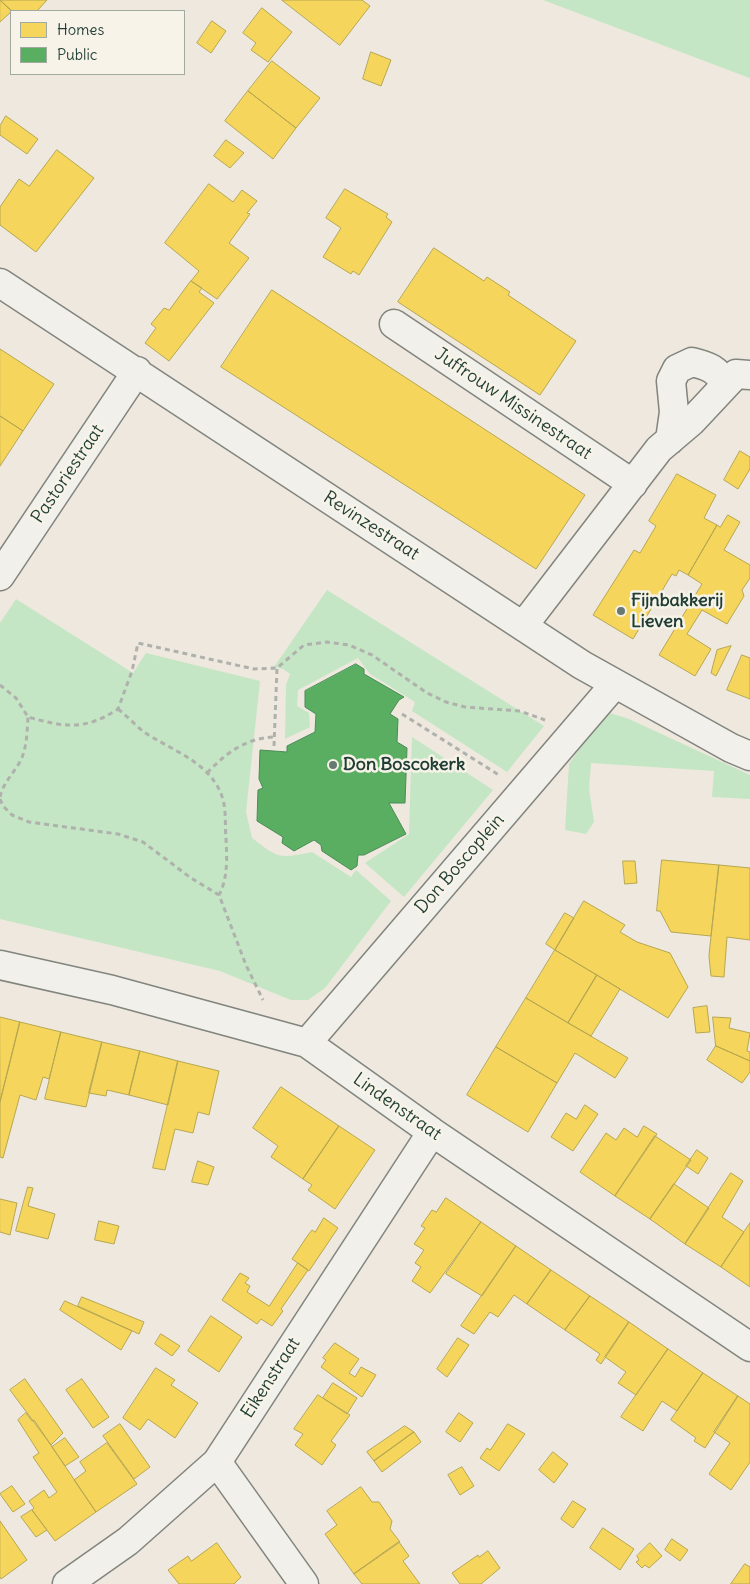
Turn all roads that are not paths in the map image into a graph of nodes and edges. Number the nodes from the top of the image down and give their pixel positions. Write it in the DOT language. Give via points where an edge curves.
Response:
graph roads {
  1 [pos="0,282"];
  2 [pos="394,324"];
  3 [pos="136,371"];
  4 [pos="750,375"];
  5 [pos="725,385"];
  6 [pos="670,440"];
  7 [pos="633,484"];
  8 [pos="0,576"];
  9 [pos="523,626"];
  10 [pos="614,685"];
  11 [pos="750,756"];
  12 [pos="0,965"];
  13 [pos="297,1041"];
  14 [pos="432,1132"];
  15 [pos="750,1347"];
  16 [pos="217,1462"];
  17 [pos="67,1584"];
  18 [pos="304,1584"];
  1 -- 3 [label="street, Revinzestraat"];
  2 -- 7 [label="street, Juffrouw Missinestraat"];
  3 -- 8 [label="street, Pastoriestraat"];
  3 -- 9 [label="street, Revinzestraat"];
  4 -- 5 [label="street" via="736,374"];
  5 -- 6 [label="street"];
  5 -- 6 [label="street" via="716,370 704,365 692,362 677,369 671,381 674,412"];
  6 -- 7 [label="street" via="659,449"];
  7 -- 9 [label="street"];
  9 -- 10 [label="street, Revinzestraat"];
  10 -- 11 [label="street, Revinzestraat"];
  10 -- 13 [label="street, Don Boscoplein" via="524,790"];
  12 -- 13 [label="street, Lindenstraat" via="112,990"];
  13 -- 14 [label="street, Lindenstraat"];
  14 -- 15 [label="street, Lindenstraat"];
  14 -- 16 [label="street, Eikenstraat"];
  16 -- 17 [label="street, Eikenstraat" via="128,1541"];
  16 -- 18 [label="street"];
}
